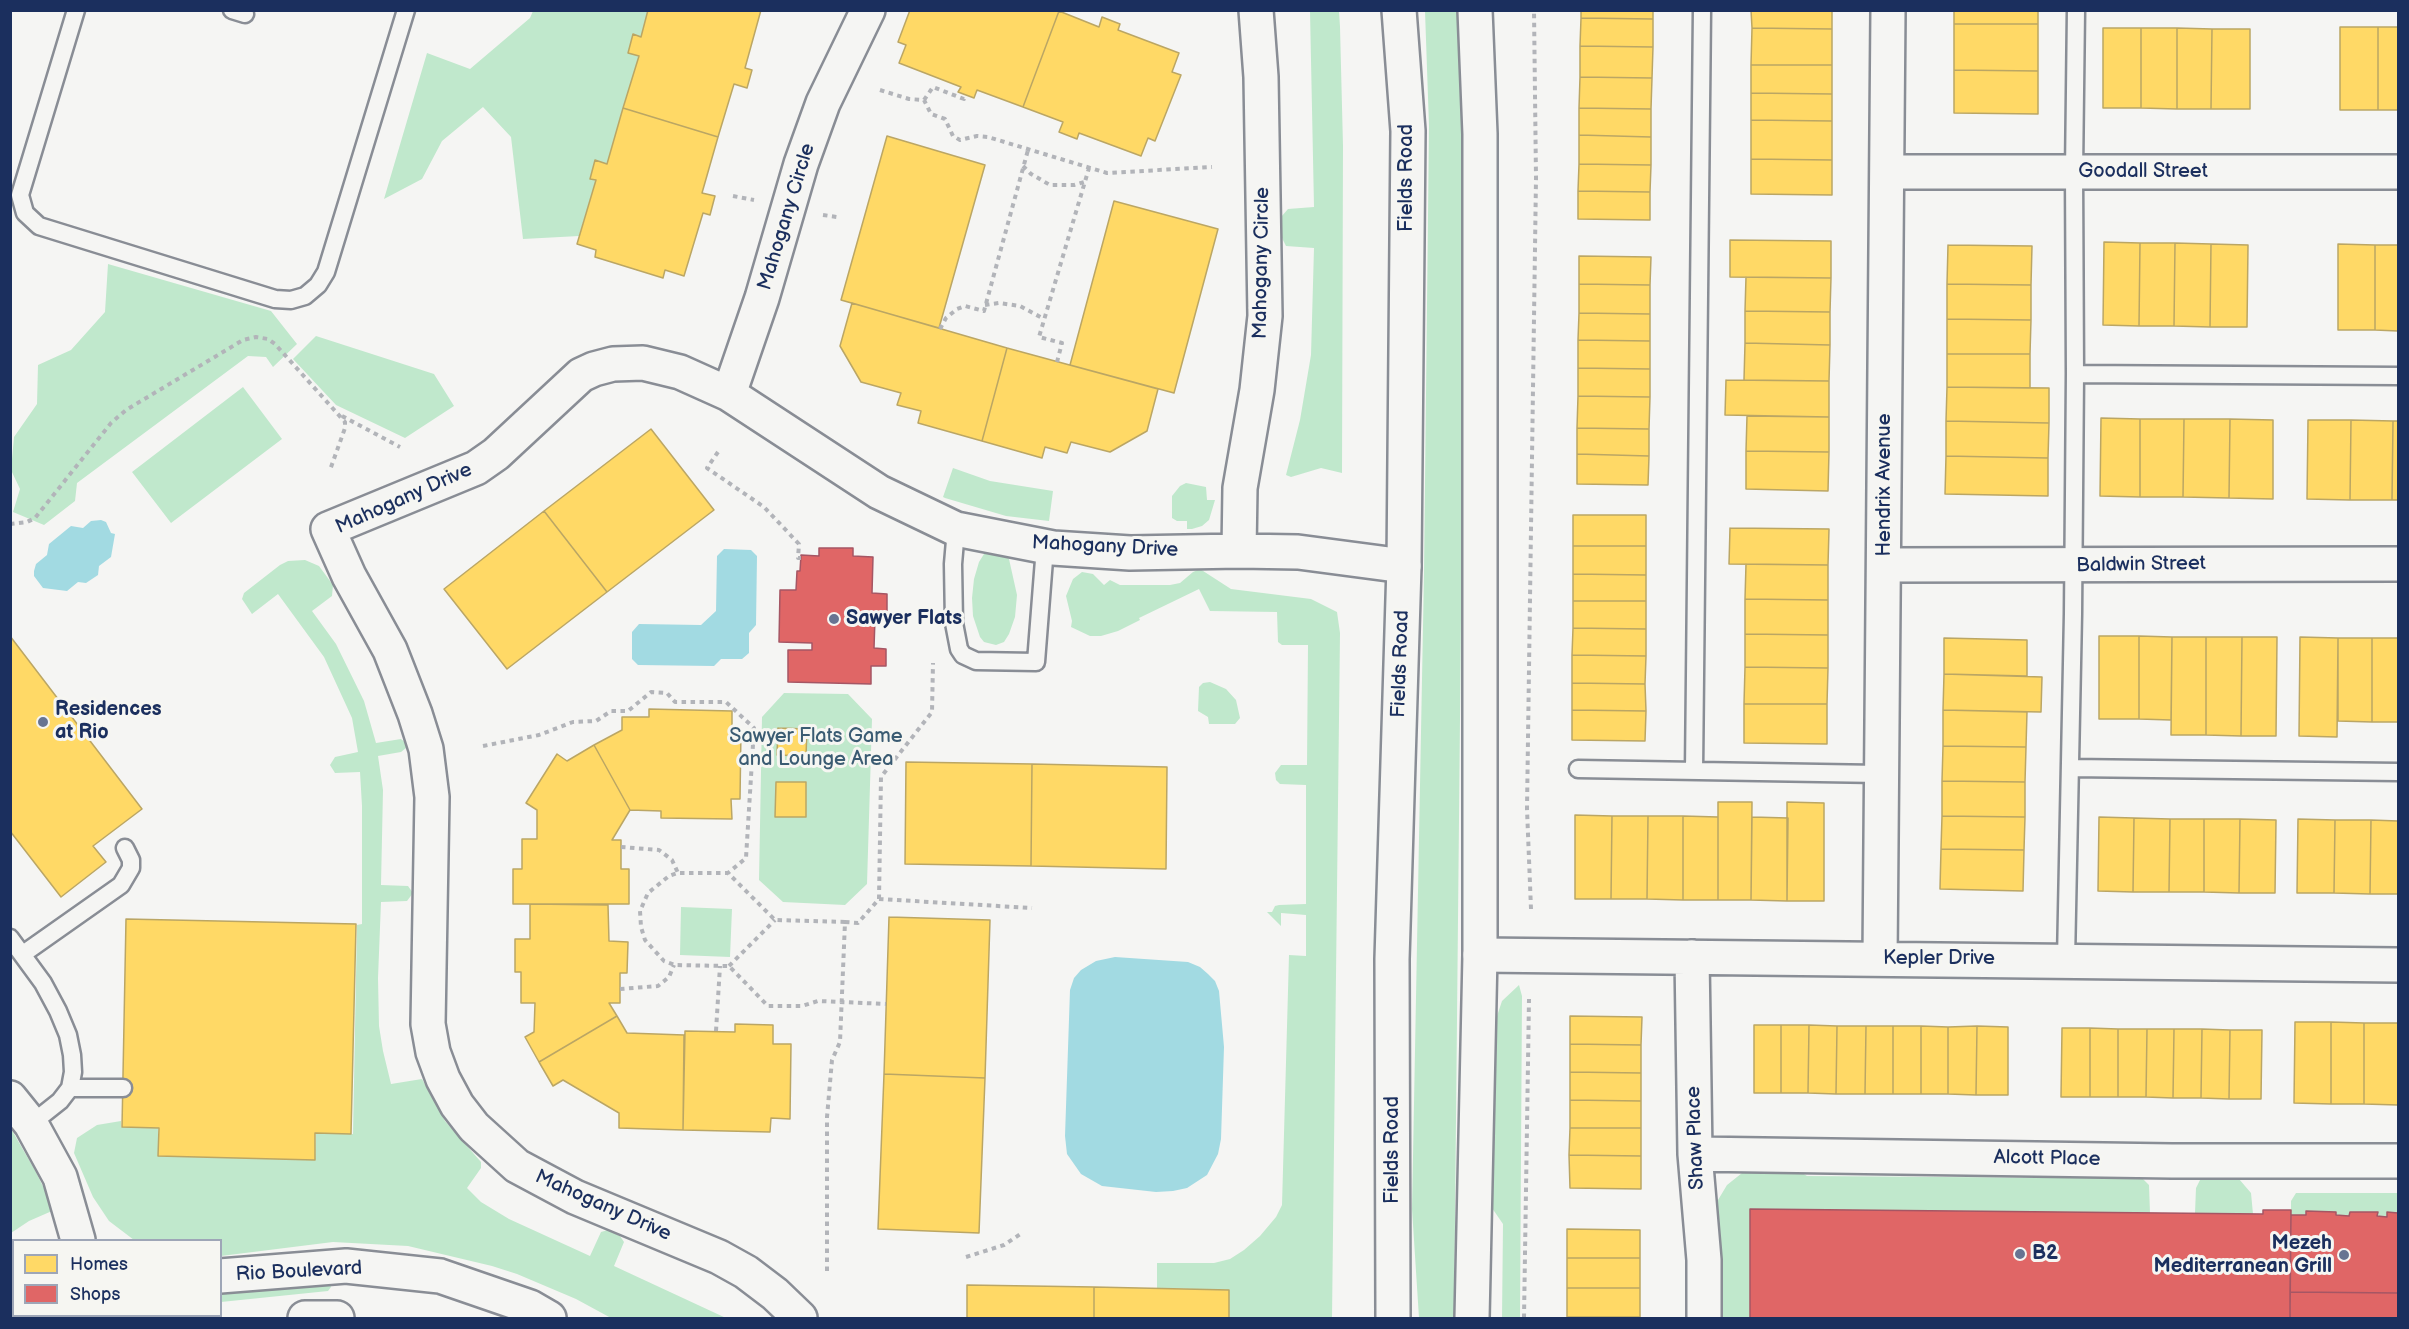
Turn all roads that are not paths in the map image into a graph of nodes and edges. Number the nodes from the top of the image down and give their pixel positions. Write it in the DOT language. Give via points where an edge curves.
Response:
graph roads {
  1 [pos="76,10"];
  2 [pos="406,10"];
  3 [pos="868,10"];
  4 [pos="1256,10"];
  5 [pos="1399,10"];
  6 [pos="1475,10"];
  7 [pos="1702,10"];
  8 [pos="1888,10"];
  9 [pos="2076,10"];
  10 [pos="1887,171"];
  11 [pos="2074,172"];
  12 [pos="2398,172"];
  13 [pos="2075,374"];
  14 [pos="2398,376"];
  15 [pos="729,394"];
  16 [pos="956,529"];
  17 [pos="1045,547"];
  18 [pos="1239,550"];
  19 [pos="2398,564"];
  20 [pos="1884,565"];
  21 [pos="1404,566"];
  22 [pos="2074,566"];
  23 [pos="2071,768"];
  24 [pos="1578,770"];
  25 [pos="1694,770"];
  26 [pos="2398,772"];
  27 [pos="1881,774"];
  28 [pos="124,848"];
  29 [pos="10,938"];
  30 [pos="23,954"];
  31 [pos="1480,955"];
  32 [pos="1692,957"];
  33 [pos="1880,959"];
  34 [pos="2066,960"];
  35 [pos="2398,965"];
  36 [pos="70,1088"];
  37 [pos="123,1089"];
  38 [pos="10,1098"];
  39 [pos="31,1124"];
  40 [pos="1695,1154"];
  41 [pos="2398,1161"];
  42 [pos="78,1239"];
  43 [pos="222,1276"];
  44 [pos="305,1318"];
  45 [pos="337,1318"];
  46 [pos="549,1318"];
  47 [pos="800,1318"];
  48 [pos="1394,1318"];
  49 [pos="1472,1318"];
  50 [pos="1704,1318"];
  1 -- 2 [label="lane" via="20,195 25,213 39,226 274,299 291,300 305,296 326,272"];
  3 -- 15 [label="street, Mahogany Circle" via="819,113"];
  4 -- 18 [label="street, Mahogany Circle" via="1261,77 1265,316 1240,488"];
  5 -- 21 [label="street, Fields Road" via="1408,131"];
  6 -- 31 [label="street" via="1480,134"];
  7 -- 25 [label="lane"];
  8 -- 10 [label="street, Hendrix Avenue"];
  9 -- 11 [label="lane"];
  10 -- 11 [label="street, Goodall Street"];
  10 -- 20 [label="street, Hendrix Avenue"];
  11 -- 12 [label="street, Goodall Street"];
  11 -- 13 [label="lane"];
  13 -- 14 [label="lane"];
  13 -- 22 [label="lane"];
  15 -- 16 [label="street, Mahogany Drive" via="879,492"];
  15 -- 47 [label="street, Mahogany Drive" via="680,372 643,363 594,369 581,375 476,468 328,529 390,650 426,749 432,797 428,1024 433,1052 457,1105 474,1127 517,1166 575,1197 719,1257 746,1272"];
  16 -- 17 [label="street, Mahogany Drive"];
  16 -- 17 [label="lane" via="954,622 959,649 976,661 1036,662"];
  17 -- 18 [label="street, Mahogany Drive" via="1130,553"];
  18 -- 21 [label="street, Mahogany Drive" via="1298,552"];
  19 -- 22 [label="street, Baldwin Street"];
  20 -- 22 [label="street, Baldwin Street"];
  20 -- 27 [label="street, Hendrix Avenue"];
  21 -- 48 [label="street, Fields Road" via="1393,948"];
  22 -- 23 [label="lane"];
  23 -- 26 [label="lane"];
  23 -- 34 [label="lane"];
  24 -- 25 [label="lane"];
  25 -- 27 [label="lane"];
  27 -- 33 [label="street, Hendrix Avenue"];
  28 -- 30 [label="lane" via="131,868 120,885"];
  29 -- 30 [label="lane"];
  30 -- 36 [label="lane" via="43,983 69,1035 73,1072"];
  31 -- 32 [label="street, Kepler Drive"];
  31 -- 49 [label="street"];
  32 -- 33 [label="street, Kepler Drive"];
  32 -- 40 [label="street, Shaw Place"];
  33 -- 34 [label="street, Kepler Drive"];
  34 -- 35 [label="street, Kepler Drive"];
  36 -- 37 [label="lane"];
  36 -- 39 [label="lane"];
  38 -- 39 [label="street"];
  39 -- 42 [label="street" via="60,1177"];
  40 -- 41 [label="street, Alcott Place"];
  40 -- 50 [label="street, Shaw Place" via="1704,1260"];
  43 -- 46 [label="street, Rio Boulevard" via="346,1266 440,1276 530,1306"];
  44 -- 45 [label="street"];
}
